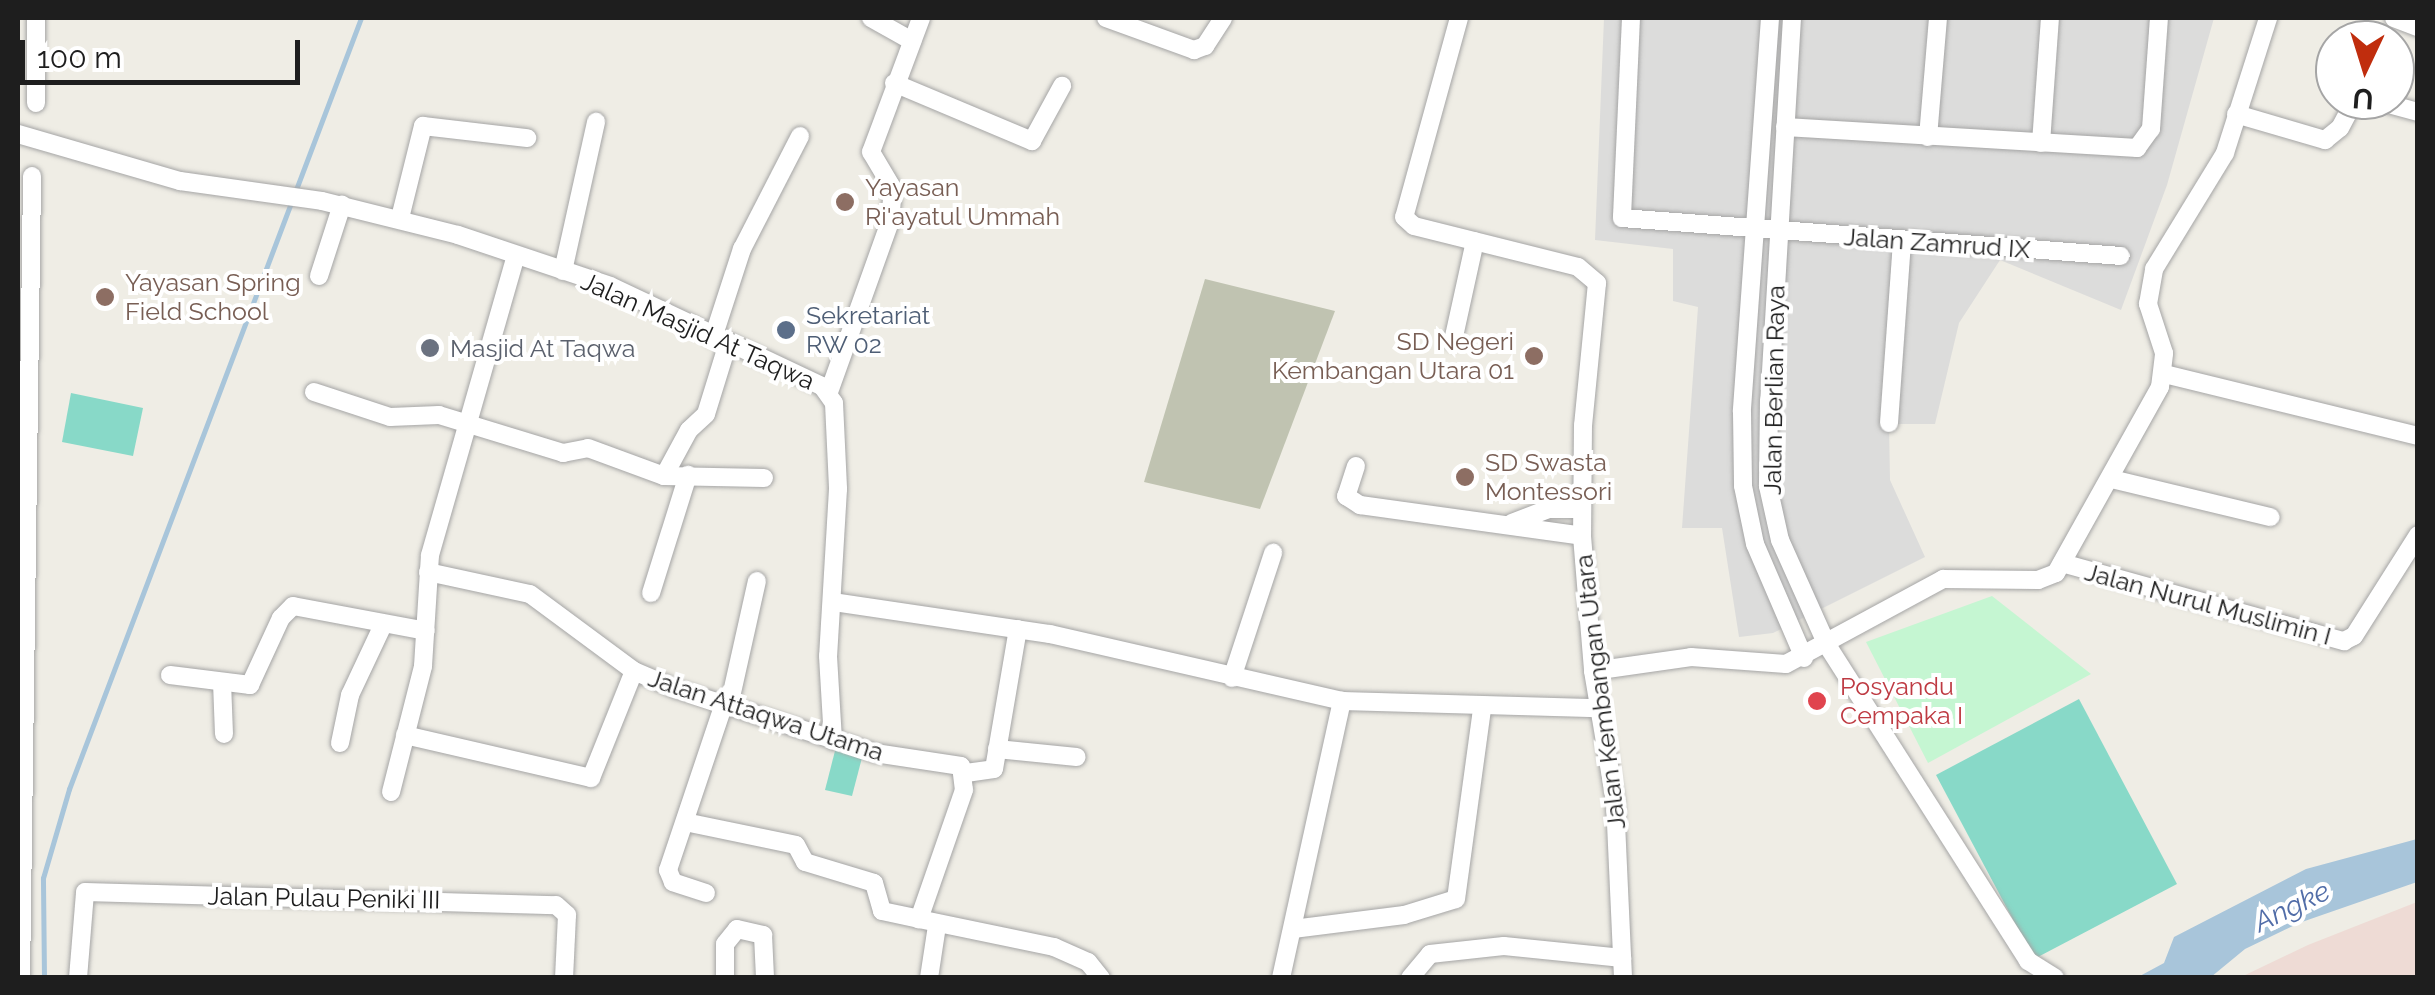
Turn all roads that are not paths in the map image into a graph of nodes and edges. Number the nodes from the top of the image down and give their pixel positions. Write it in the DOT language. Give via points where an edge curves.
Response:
graph roads {
  1 [pos="36,18"];
  2 [pos="871,18"];
  3 [pos="921,18"];
  4 [pos="1106,18"];
  5 [pos="1223,18"];
  6 [pos="1459,18"];
  7 [pos="1631,18"];
  8 [pos="1770,18"];
  9 [pos="1792,18"];
  10 [pos="1938,18"];
  11 [pos="2050,18"];
  12 [pos="2159,18"];
  13 [pos="2268,18"];
  14 [pos="2394,18"];
  15 [pos="2418,27"];
  16 [pos="912,41"];
  17 [pos="894,83"];
  18 [pos="1062,86"];
  19 [pos="36,103"];
  20 [pos="2236,114"];
  21 [pos="2344,120"];
  22 [pos="596,122"];
  23 [pos="1785,127"];
  24 [pos="18,134"];
  25 [pos="800,136"];
  26 [pos="1928,137"];
  27 [pos="527,138"];
  28 [pos="2041,143"];
  29 [pos="32,176"];
  30 [pos="342,205"];
  31 [pos="400,218"];
  32 [pos="1753,230"];
  33 [pos="1777,232"];
  34 [pos="1902,240"];
  35 [pos="1475,241"];
  36 [pos="516,256"];
  37 [pos="2121,256"];
  38 [pos="563,271"];
  39 [pos="319,276"];
  40 [pos="1453,341"];
  41 [pos="720,342"];
  42 [pos="2164,374"];
  43 [pos="314,392"];
  44 [pos="829,392"];
  45 [pos="1890,423"];
  46 [pos="471,424"];
  47 [pos="2418,436"];
  48 [pos="1356,466"];
  49 [pos="23,468"];
  50 [pos="688,475"];
  51 [pos="664,476"];
  52 [pos="764,478"];
  53 [pos="2112,478"];
  54 [pos="1743,486"];
  55 [pos="1768,486"];
  56 [pos="1582,509"];
  57 [pos="2270,517"];
  58 [pos="1512,523"];
  59 [pos="2418,535"];
  60 [pos="1582,536"];
  61 [pos="1273,553"];
  62 [pos="2059,568"];
  63 [pos="428,572"];
  64 [pos="756,581"];
  65 [pos="651,592"];
  66 [pos="832,602"];
  67 [pos="383,624"];
  68 [pos="1018,628"];
  69 [pos="426,631"];
  70 [pos="1827,645"];
  71 [pos="1804,658"];
  72 [pos="1592,670"];
  73 [pos="634,671"];
  74 [pos="170,676"];
  75 [pos="1232,678"];
  76 [pos="222,682"];
  77 [pos="1342,700"];
  78 [pos="726,705"];
  79 [pos="1598,708"];
  80 [pos="1482,709"];
  81 [pos="224,734"];
  82 [pos="406,735"];
  83 [pos="833,741"];
  84 [pos="340,743"];
  85 [pos="997,750"];
  86 [pos="1077,757"];
  87 [pos="966,774"];
  88 [pos="392,792"];
  89 [pos="685,822"];
  90 [pos="20,885"];
  91 [pos="706,893"];
  92 [pos="928,923"];
  93 [pos="1293,929"];
  94 [pos="1622,958"];
  95 [pos="21,978"];
  96 [pos="78,978"];
  97 [pos="564,978"];
  98 [pos="725,978"];
  99 [pos="765,978"];
  100 [pos="929,978"];
  101 [pos="1100,978"];
  102 [pos="1281,978"];
  103 [pos="1410,978"];
  104 [pos="1624,978"];
  105 [pos="2055,978"];
  1 -- 19 [label="street"];
  2 -- 16 [label="street"];
  3 -- 16 [label="street"];
  4 -- 5 [label="street" via="1194,50 1205,46"];
  6 -- 35 [label="street, Jalan Kembangan Utara" via="1404,216 1414,226"];
  7 -- 32 [label="street, Jalan Zamrud IX" via="1622,218"];
  8 -- 32 [label="street, Jalan Berlian Raya"];
  9 -- 23 [label="street, Jalan Berlian Raya"];
  10 -- 26 [label="street"];
  11 -- 28 [label="street"];
  12 -- 28 [label="street" via="2150,129 2143,144 2127,149"];
  13 -- 20 [label="street"];
  14 -- 15 [label="street"];
  16 -- 17 [label="street"];
  17 -- 18 [label="street" via="1032,140"];
  17 -- 44 [label="street" via="872,152 893,188 890,222"];
  20 -- 21 [label="street" via="2324,140"];
  20 -- 42 [label="street" via="2219,165 2154,269 2148,304"];
  22 -- 38 [label="street"];
  23 -- 26 [label="street"];
  23 -- 33 [label="street, Jalan Berlian Raya"];
  24 -- 30 [label="street, Jalan Masjid At Taqwa" via="180,181"];
  25 -- 41 [label="street" via="742,249"];
  26 -- 28 [label="street"];
  27 -- 31 [label="street" via="423,126"];
  29 -- 49 [label="street"];
  30 -- 31 [label="street, Jalan Masjid At Taqwa"];
  30 -- 39 [label="street"];
  31 -- 36 [label="street, Jalan Masjid At Taqwa"];
  32 -- 33 [label="street, Jalan Zamrud IX"];
  32 -- 54 [label="street, Jalan Berlian Raya"];
  33 -- 34 [label="street, Jalan Zamrud IX"];
  33 -- 55 [label="street, Jalan Berlian Raya"];
  34 -- 37 [label="street, Jalan Zamrud IX"];
  34 -- 45 [label="street"];
  35 -- 40 [label="street"];
  35 -- 56 [label="street, Jalan Kembangan Utara" via="1578,267 1597,283"];
  36 -- 38 [label="street, Jalan Masjid At Taqwa"];
  36 -- 46 [label="street"];
  38 -- 41 [label="street, Jalan Masjid At Taqwa"];
  41 -- 44 [label="street, Jalan Masjid At Taqwa"];
  41 -- 51 [label="street" via="706,414 689,430"];
  42 -- 47 [label="street"];
  42 -- 53 [label="street"];
  43 -- 46 [label="street" via="390,417 413,413"];
  44 -- 66 [label="street, Jalan Masjid At Taqwa" via="838,489"];
  46 -- 51 [label="street" via="563,453 604,452"];
  46 -- 63 [label="street"];
  48 -- 58 [label="street" via="1346,496 1360,505"];
  49 -- 90 [label="street"];
  50 -- 51 [label="street"];
  50 -- 52 [label="street"];
  50 -- 65 [label="street"];
  53 -- 57 [label="street"];
  53 -- 62 [label="street"];
  54 -- 55 [label="street"];
  54 -- 71 [label="street, Jalan Berlian Raya" via="1755,544"];
  55 -- 70 [label="street, Jalan Berlian Raya" via="1787,560"];
  56 -- 58 [label="street" via="1548,509"];
  56 -- 60 [label="street, Jalan Kembangan Utara"];
  58 -- 60 [label="street"];
  59 -- 62 [label="street, Jalan Nurul Muslimin I" via="2354,636 2344,641"];
  60 -- 72 [label="street, Jalan Kembangan Utara"];
  61 -- 75 [label="street"];
  62 -- 70 [label="street" via="2038,580 1944,579"];
  63 -- 69 [label="street"];
  63 -- 73 [label="street, Jalan Attaqwa Utama" via="530,594"];
  64 -- 78 [label="street"];
  66 -- 68 [label="street"];
  66 -- 83 [label="street, Jalan Masjid At Taqwa"];
  67 -- 69 [label="street"];
  67 -- 76 [label="street" via="287,608 256,680"];
  67 -- 84 [label="street" via="350,694"];
  68 -- 75 [label="street"];
  68 -- 85 [label="street"];
  69 -- 82 [label="street"];
  70 -- 71 [label="street"];
  70 -- 105 [label="street, Jalan Berlian Raya" via="2028,961"];
  71 -- 72 [label="street" via="1774,664 1691,656"];
  72 -- 79 [label="street, Jalan Kembangan Utara"];
  73 -- 78 [label="street, Jalan Attaqwa Utama"];
  73 -- 82 [label="street" via="591,778"];
  74 -- 76 [label="street"];
  75 -- 77 [label="street"];
  76 -- 81 [label="street"];
  77 -- 80 [label="street"];
  77 -- 93 [label="street"];
  78 -- 83 [label="street, Jalan Attaqwa Utama"];
  78 -- 89 [label="street"];
  79 -- 80 [label="street"];
  79 -- 94 [label="street, Jalan Kembangan Utara" via="1615,801"];
  80 -- 93 [label="street" via="1456,899 1404,915"];
  82 -- 88 [label="street"];
  83 -- 87 [label="street, Jalan Attaqwa Utama" via="955,764"];
  85 -- 86 [label="street"];
  85 -- 87 [label="street" via="988,775"];
  87 -- 92 [label="street"];
  89 -- 91 [label="street" via="668,877"];
  89 -- 92 [label="street" via="796,845 805,862 874,882 882,911"];
  90 -- 95 [label="street"];
  92 -- 100 [label="street"];
  92 -- 101 [label="street" via="1036,941 1075,954"];
  93 -- 102 [label="street"];
  94 -- 103 [label="street" via="1504,946 1430,954"];
  94 -- 104 [label="street, Jalan Kembangan Utara"];
  96 -- 97 [label="street, Jalan Pulau Peniki III" via="85,892 562,908"];
  98 -- 99 [label="street" via="725,944 737,928 763,935"];
}
